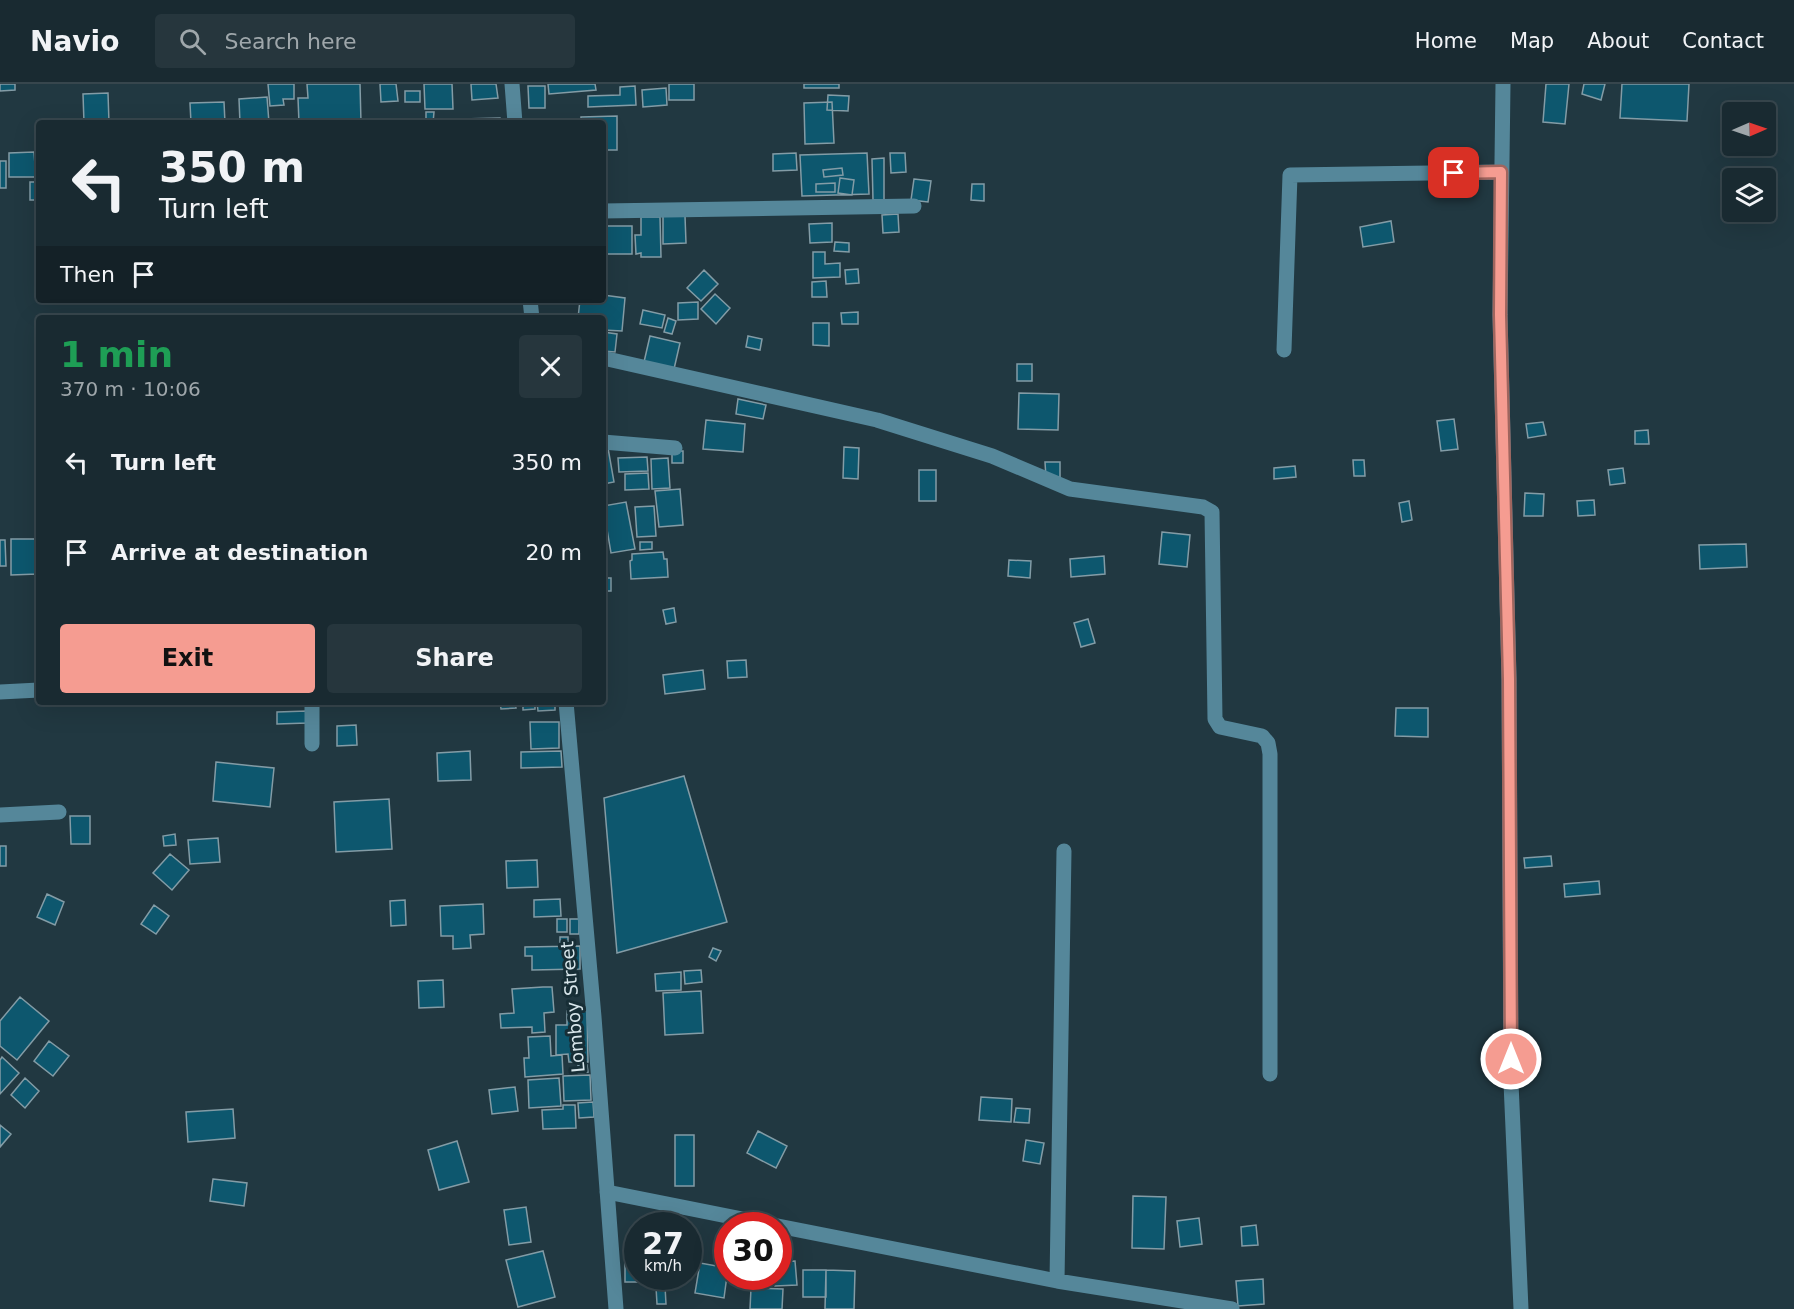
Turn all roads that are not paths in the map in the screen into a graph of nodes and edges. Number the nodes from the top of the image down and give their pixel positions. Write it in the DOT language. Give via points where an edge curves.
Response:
graph roads {
  1 [pos="512,84"];
  2 [pos="1503,84"];
  3 [pos="515,120"];
  4 [pos="1501,172"];
  5 [pos="914,206"];
  6 [pos="606,211"];
  7 [pos="1284,350"];
  8 [pos="606,358"];
  9 [pos="606,442"];
  10 [pos="675,448"];
  11 [pos="36,690"];
  12 [pos="0,692"];
  13 [pos="312,705"];
  14 [pos="566,705"];
  15 [pos="312,744"];
  16 [pos="59,812"];
  17 [pos="0,815"];
  18 [pos="1064,851"];
  19 [pos="1270,1074"];
  20 [pos="607,1192"];
  21 [pos="714,1213"];
  22 [pos="792,1229"];
  23 [pos="1057,1281"];
  24 [pos="616,1309"];
  25 [pos="1232,1309"];
  26 [pos="1521,1309"];
  1 -- 3 [label="street"];
  2 -- 4 [label="street"];
  4 -- 7 [label="street" via="1290,175"];
  4 -- 26 [label="street" via="1511,1083"];
  5 -- 6 [label="street"];
  8 -- 19 [label="street" via="877,420 992,456 1070,489 1203,507 1212,512 1215,719 1220,727 1262,736 1270,753"];
  9 -- 10 [label="street"];
  11 -- 12 [label="street"];
  13 -- 15 [label="street"];
  14 -- 20 [label="street, Lomboy Street"];
  16 -- 17 [label="street"];
  18 -- 23 [label="street"];
  20 -- 21 [label="street"];
  20 -- 24 [label="street, Lomboy Street"];
  22 -- 23 [label="street"];
  23 -- 25 [label="street"];
}
